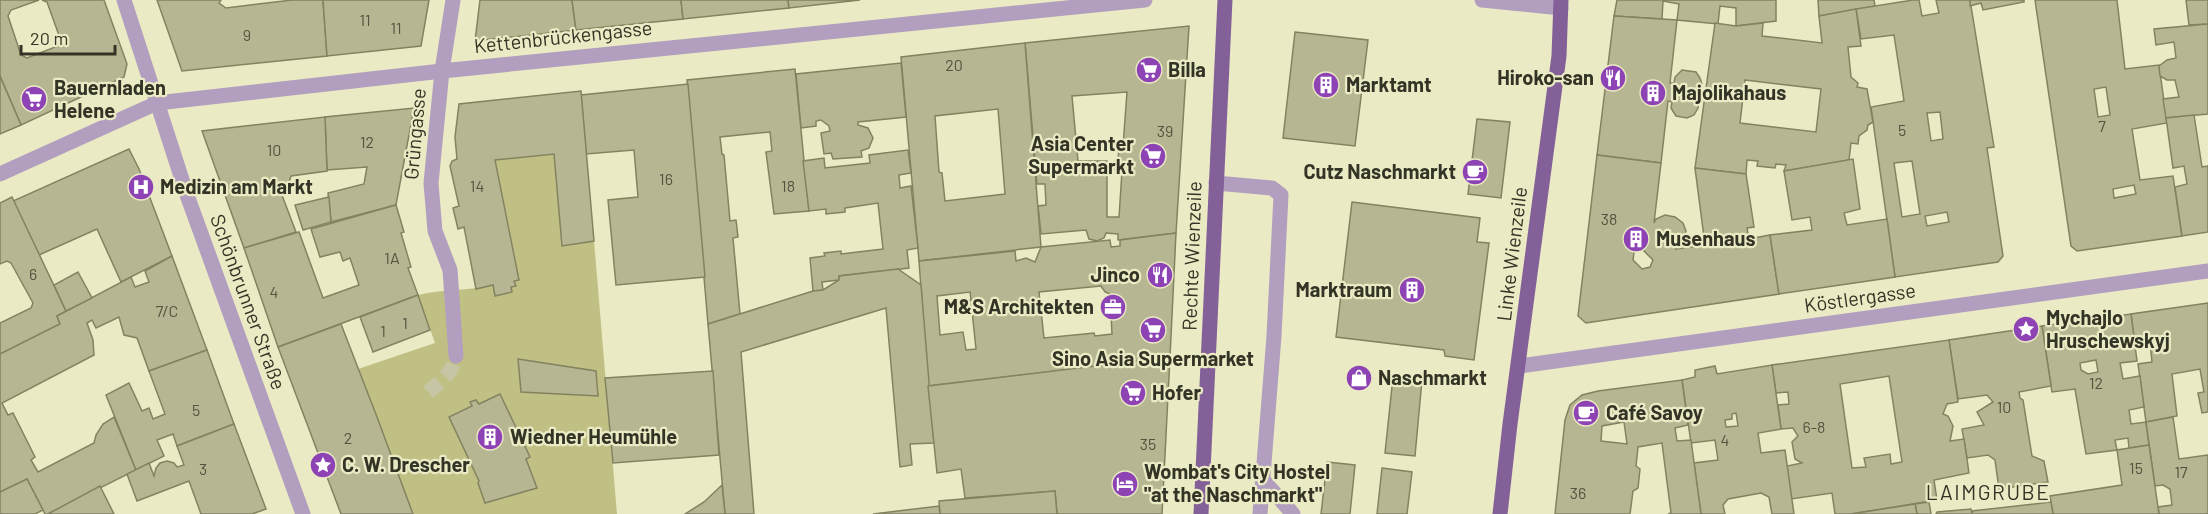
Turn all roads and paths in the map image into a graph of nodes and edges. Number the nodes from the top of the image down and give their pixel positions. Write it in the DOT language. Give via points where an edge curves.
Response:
graph roads {
  1 [pos="124,0"];
  2 [pos="453,0"];
  3 [pos="1145,0"];
  4 [pos="1225,0"];
  5 [pos="1482,0"];
  6 [pos="1561,4"];
  7 [pos="442,71"];
  8 [pos="157,103"];
  9 [pos="0,174"];
  10 [pos="1216,183"];
  11 [pos="2208,270"];
  12 [pos="456,356"];
  13 [pos="1519,366"];
  14 [pos="1264,481"];
  15 [pos="303,514"];
  16 [pos="1202,514"];
  17 [pos="1260,514"];
  18 [pos="1293,514"];
  19 [pos="1500,514"];
  1 -- 8 [label="street, Schönbrunner Straße"];
  2 -- 7 [label="street, Grüngasse"];
  3 -- 7 [label="street, Kettenbrückengasse"];
  4 -- 10 [label="main road, Rechte Wienzeile"];
  5 -- 6 [label="street"];
  6 -- 13 [label="main road, Linke Wienzeile" via="1559,56"];
  7 -- 8 [label="street, Kettenbrückengasse"];
  7 -- 12 [label="street, Grüngasse" via="431,183 435,231 450,270"];
  8 -- 9 [label="street, Kettenbrückengasse"];
  8 -- 15 [label="street, Schönbrunner Straße"];
  10 -- 14 [label="street" via="1272,188 1281,195"];
  10 -- 16 [label="main road, Rechte Wienzeile"];
  11 -- 13 [label="street, Köstlergasse"];
  13 -- 19 [label="main road, Linke Wienzeile"];
  14 -- 17 [label="street"];
  14 -- 18 [label="street"];
}
